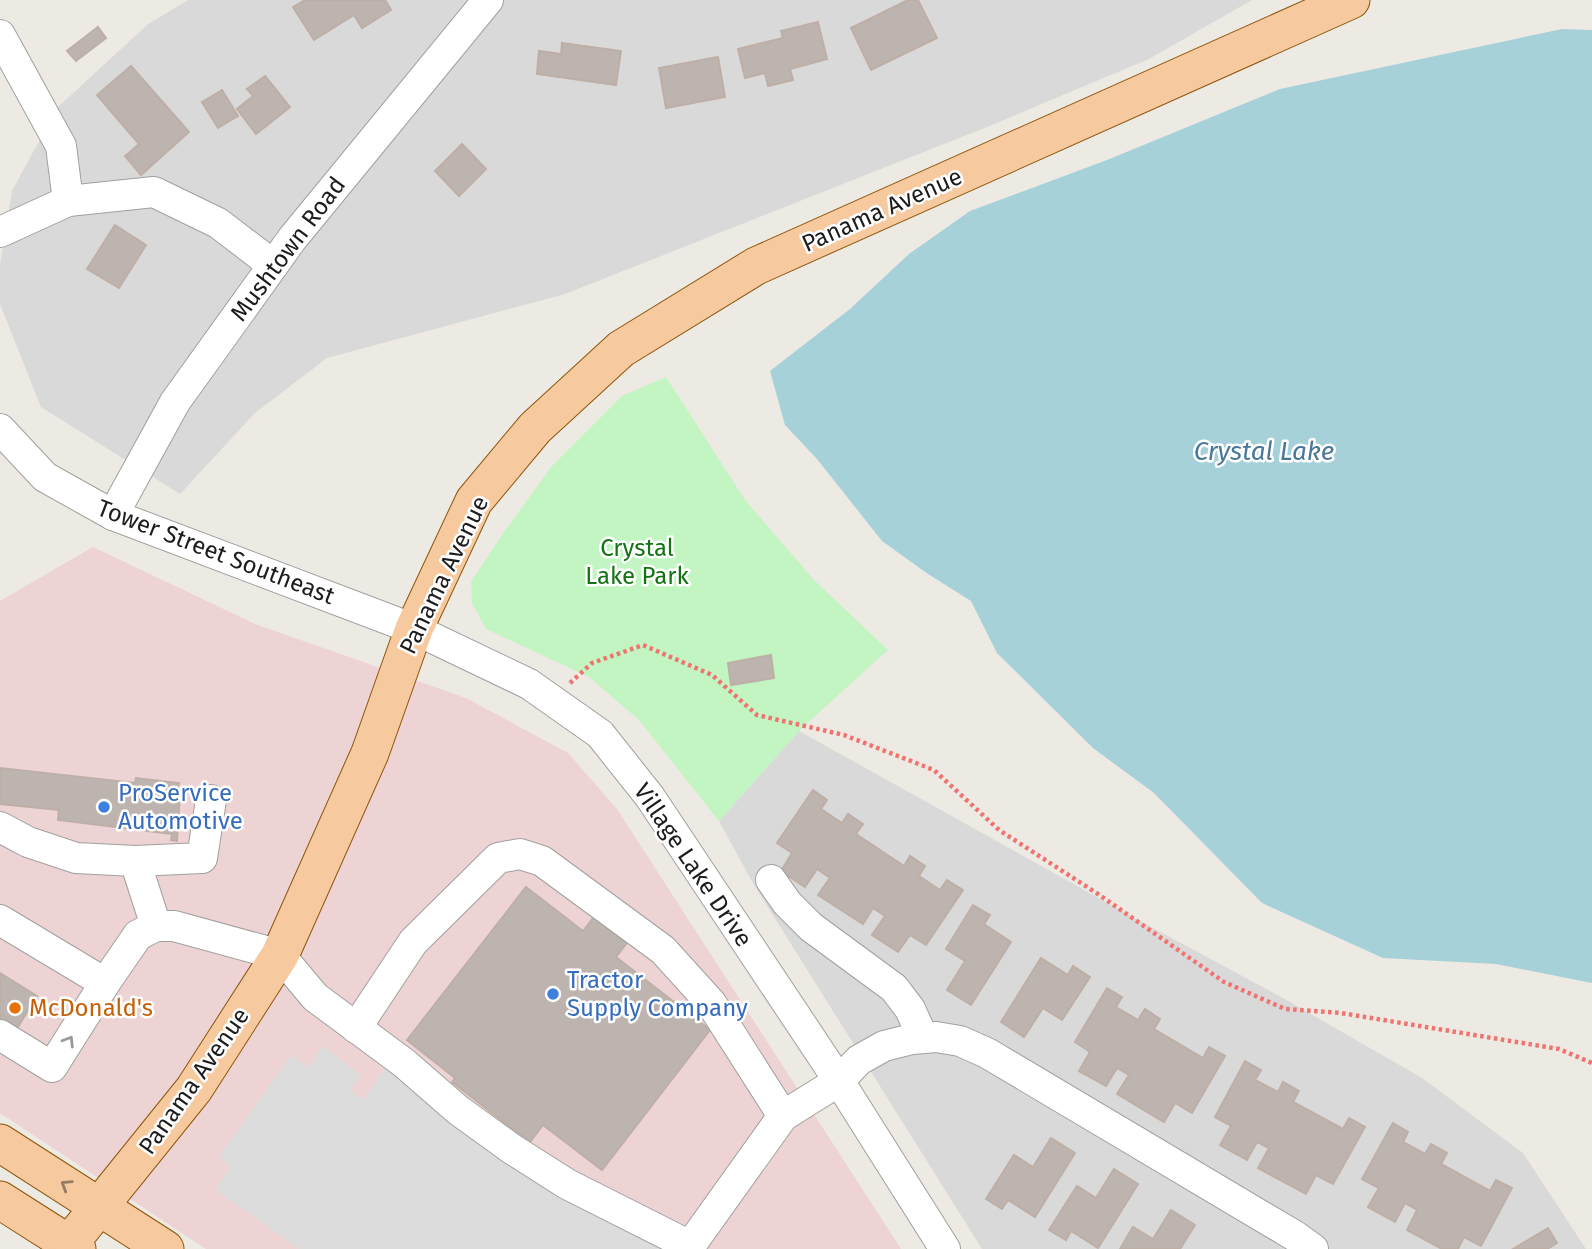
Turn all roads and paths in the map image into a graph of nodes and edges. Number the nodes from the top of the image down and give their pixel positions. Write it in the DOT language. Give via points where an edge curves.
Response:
graph roads {
  1 [pos="488,0"];
  2 [pos="1351,0"];
  3 [pos="0,34"];
  4 [pos="68,201"];
  5 [pos="0,232"];
  6 [pos="272,265"];
  7 [pos="0,429"];
  8 [pos="113,515"];
  9 [pos="414,629"];
  10 [pos="551,699"];
  11 [pos="211,800"];
  12 [pos="0,827"];
  13 [pos="135,861"];
  14 [pos="771,880"];
  15 [pos="0,920"];
  16 [pos="156,926"];
  17 [pos="280,955"];
  18 [pos="106,983"];
  19 [pos="356,1028"];
  20 [pos="0,1035"];
  21 [pos="923,1038"];
  22 [pos="1592,1063"];
  23 [pos="839,1081"];
  24 [pos="783,1116"];
  25 [pos="0,1143"];
  26 [pos="0,1200"];
  27 [pos="100,1207"];
  28 [pos="711,1240"];
  29 [pos="70,1247"];
  30 [pos="165,1249"];
  31 [pos="945,1249"];
  32 [pos="1313,1249"];
  1 -- 6 [label="street, Mushtown Road"];
  2 -- 9 [label="main road, Panama Avenue" via="756,266 621,349 535,428 474,501"];
  3 -- 4 [label="street" via="61,146"];
  4 -- 5 [label="street"];
  4 -- 6 [label="street" via="154,192 218,223"];
  6 -- 8 [label="street, Mushtown Road" via="175,402"];
  7 -- 8 [label="street, Tower Street Southeast" via="45,477"];
  8 -- 9 [label="street, Tower Street Southeast"];
  9 -- 10 [label="street, Village Lake Drive"];
  9 -- 17 [label="main road, Panama Avenue" via="370,753"];
  10 -- 22 [label="path" via="592,663 643,645 712,675 757,715 844,734 934,770 999,830 1224,982 1285,1009 1341,1013 1559,1049"];
  10 -- 23 [label="street, Village Lake Drive" via="600,734 649,797"];
  11 -- 13 [label="street" via="202,858"];
  12 -- 13 [label="street" via="76,858"];
  13 -- 16 [label="street"];
  14 -- 21 [label="street" via="811,928 894,988"];
  15 -- 18 [label="street"];
  16 -- 17 [label="street" via="174,926"];
  16 -- 18 [label="street" via="138,935"];
  17 -- 19 [label="street" via="315,997"];
  17 -- 27 [label="main road, Panama Avenue" via="194,1089"];
  20 -- 18 [label="street, one-way" via="52,1067"];
  19 -- 24 [label="street" via="413,942 498,858 520,854 542,861 663,950 711,1003"];
  19 -- 28 [label="street" via="458,1110 567,1184 690,1247"];
  21 -- 23 [label="street" via="884,1046 859,1060"];
  21 -- 32 [label="street" via="960,1041 987,1052"];
  23 -- 24 [label="street"];
  23 -- 31 [label="street, Village Lake Drive"];
  24 -- 28 [label="street"];
  27 -- 25 [label="main road, one-way"];
  26 -- 29 [label="main road"];
  27 -- 29 [label="main road, Panama Avenue"];
  27 -- 30 [label="main road"];
}
